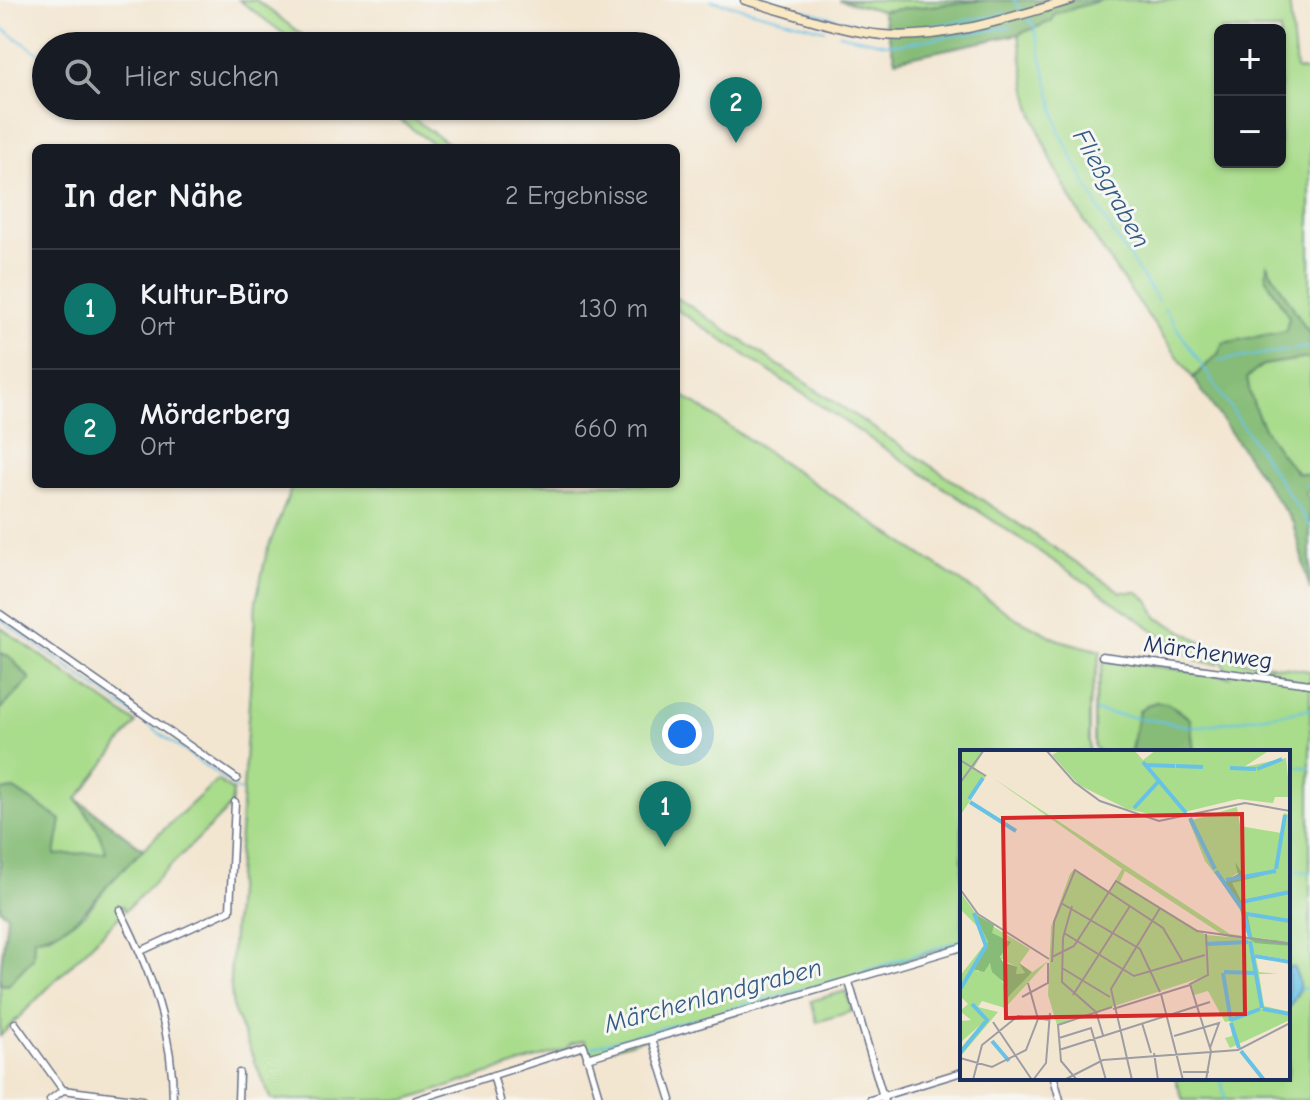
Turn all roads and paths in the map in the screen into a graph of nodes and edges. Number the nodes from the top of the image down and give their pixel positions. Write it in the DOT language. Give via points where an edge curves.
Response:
graph roads {
  1 [pos="745,0"];
  2 [pos="1071,0"];
  3 [pos="0,614"];
  4 [pos="1102,656"];
  5 [pos="1310,684"];
  6 [pos="237,779"];
  7 [pos="235,802"];
  8 [pos="120,910"];
  9 [pos="960,948"];
  10 [pos="141,951"];
  11 [pos="849,982"];
  12 [pos="15,1023"];
  13 [pos="652,1039"];
  14 [pos="587,1058"];
  15 [pos="239,1073"];
  16 [pos="960,1073"];
  17 [pos="493,1075"];
  18 [pos="1055,1080"];
  19 [pos="63,1090"];
  20 [pos="884,1098"];
  21 [pos="50,1100"];
  22 [pos="142,1100"];
  23 [pos="173,1100"];
  24 [pos="238,1100"];
  25 [pos="416,1100"];
  26 [pos="500,1100"];
  27 [pos="600,1100"];
  28 [pos="671,1100"];
  29 [pos="870,1100"];
  30 [pos="1060,1100"];
  1 -- 2 [label="main road" via="882,35 921,34 1020,16"];
  3 -- 6 [label="street"];
  4 -- 5 [label="street, Märchenweg"];
  7 -- 10 [label="street" via="230,910"];
  8 -- 10 [label="street"];
  9 -- 11 [label="street"];
  10 -- 23 [label="street" via="165,1021"];
  11 -- 13 [label="street"];
  11 -- 20 [label="street"];
  12 -- 19 [label="street"];
  13 -- 14 [label="street"];
  13 -- 28 [label="street"];
  14 -- 17 [label="street" via="584,1046"];
  14 -- 27 [label="street"];
  15 -- 24 [label="street"];
  16 -- 20 [label="street"];
  17 -- 25 [label="street"];
  17 -- 26 [label="street"];
  18 -- 30 [label="street"];
  19 -- 21 [label="street"];
  19 -- 22 [label="street"];
  20 -- 29 [label="street"];
}
